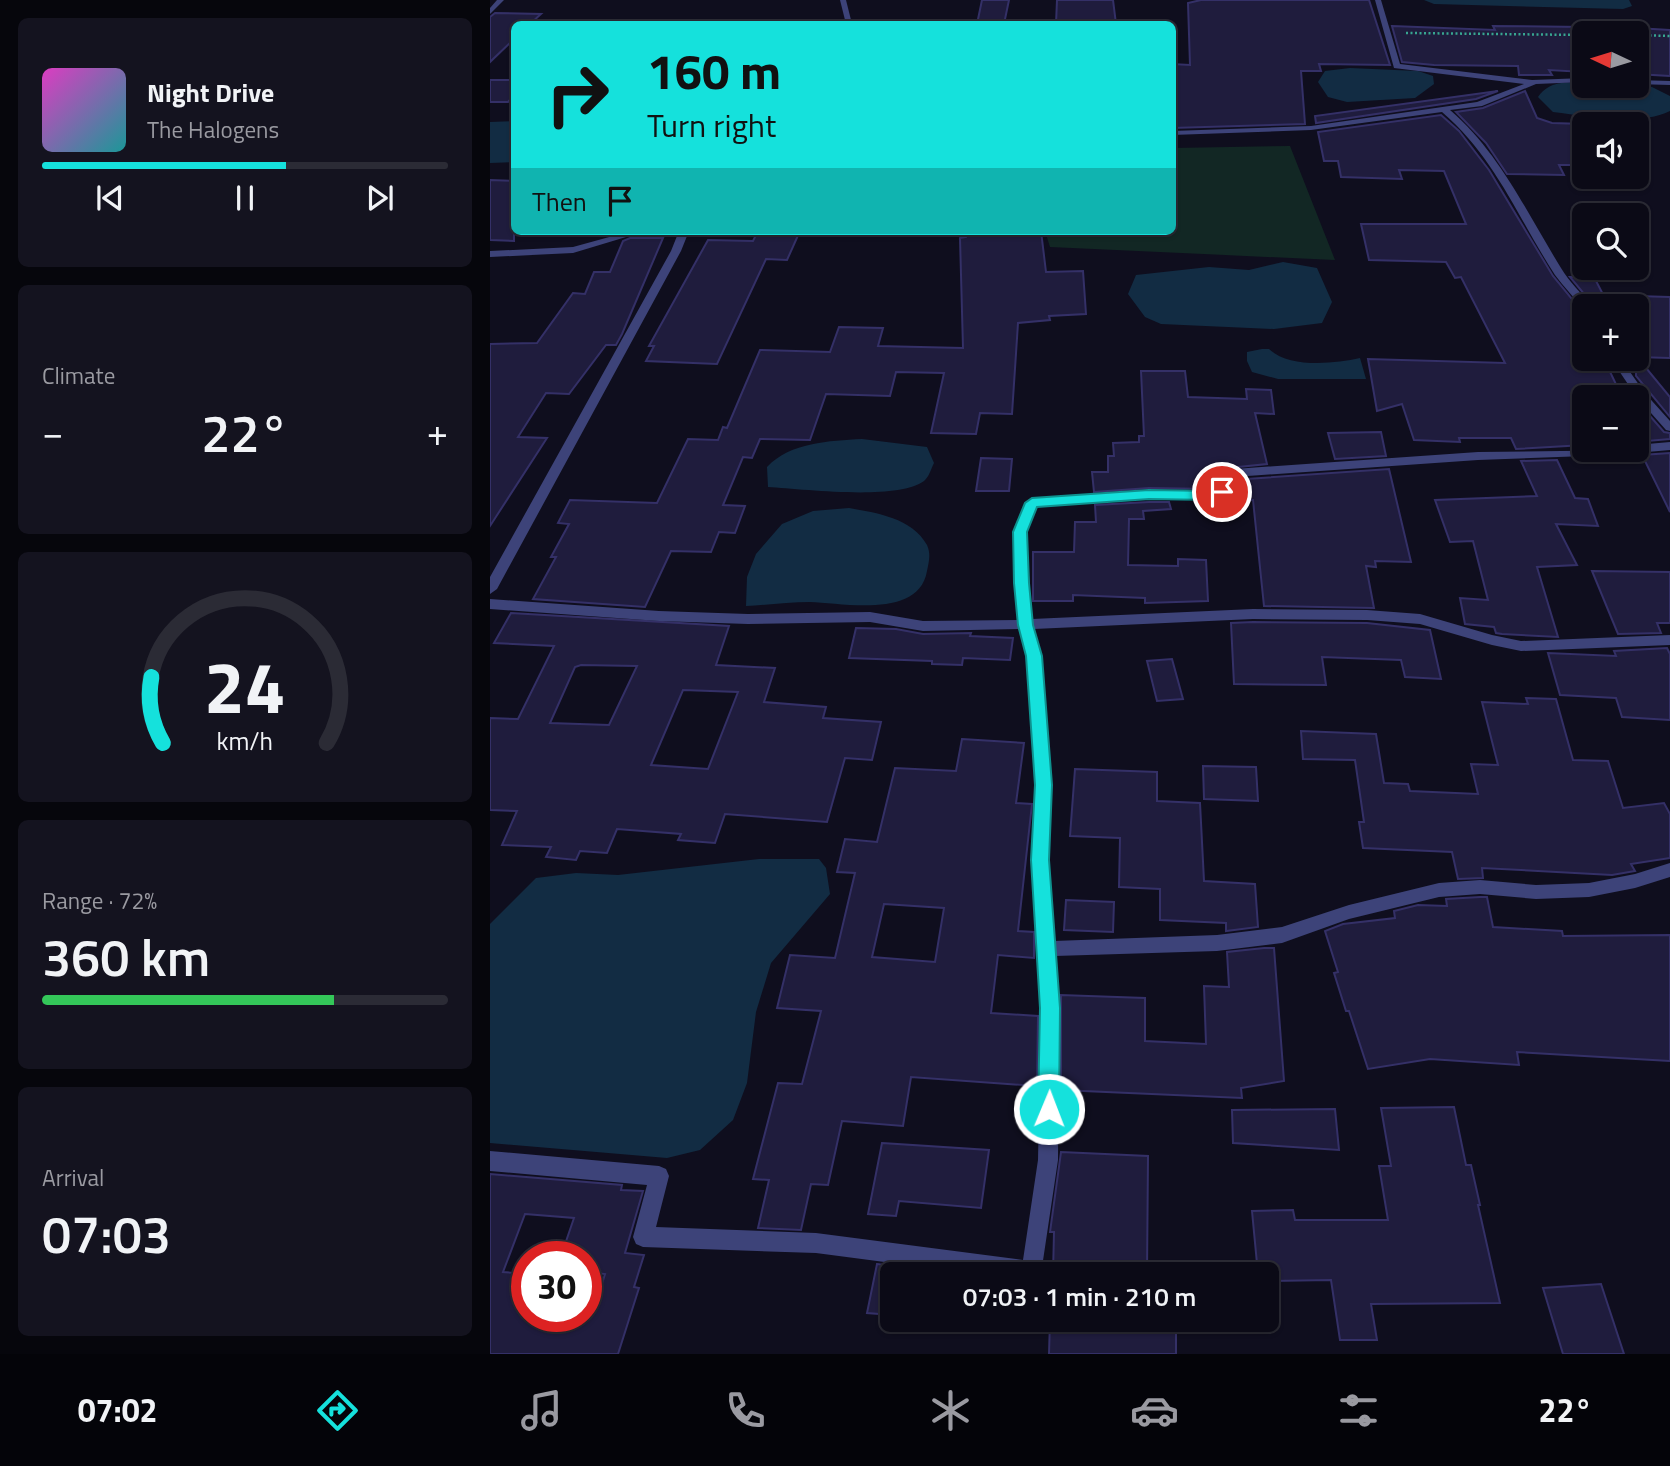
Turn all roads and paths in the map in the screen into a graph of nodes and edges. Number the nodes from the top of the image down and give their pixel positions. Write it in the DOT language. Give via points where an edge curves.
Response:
graph roads {
  1 [pos="501,0"];
  2 [pos="844,0"];
  3 [pos="1378,0"];
  4 [pos="490,12"];
  5 [pos="848,21"];
  6 [pos="1387,33"];
  7 [pos="1572,35"];
  8 [pos="1649,35"];
  9 [pos="1670,36"];
  10 [pos="1572,80"];
  11 [pos="1535,82"];
  12 [pos="1649,82"];
  13 [pos="1670,83"];
  14 [pos="1445,110"];
  15 [pos="1176,132"];
  16 [pos="626,235"];
  17 [pos="682,235"];
  18 [pos="490,254"];
  19 [pos="1577,294"];
  20 [pos="1624,371"];
  21 [pos="1670,428"];
  22 [pos="1670,446"];
  23 [pos="1649,448"];
  24 [pos="1572,454"];
  25 [pos="490,589"];
  26 [pos="490,604"];
  27 [pos="1026,625"];
  28 [pos="1670,640"];
  29 [pos="1670,870"];
  30 [pos="1045,949"];
  31 [pos="490,1161"];
  1 -- 4 [label="street"];
  2 -- 5 [label="street"];
  3 -- 6 [label="street"];
  6 -- 7 [label="path"];
  6 -- 11 [label="street" via="1395,63 1402,68"];
  8 -- 9 [label="path"];
  10 -- 11 [label="street"];
  11 -- 14 [label="street" via="1479,104"];
  12 -- 13 [label="street"];
  14 -- 15 [label="street" via="1311,128"];
  14 -- 19 [label="street" via="1488,157"];
  16 -- 18 [label="street" via="573,250"];
  17 -- 25 [label="street"];
  20 -- 21 [label="street"];
  22 -- 23 [label="street"];
  24 -- 27 [label="street" via="1234,473 1224,475 1222,492 1213,496 1032,503 1020,532"];
  26 -- 27 [label="street" via="659,616 870,617 923,625"];
  27 -- 28 [label="street" via="1357,614 1406,617 1521,646"];
  27 -- 30 [label="street" via="1034,656 1044,785 1040,860"];
  29 -- 30 [label="street" via="1589,890 1439,890 1349,912 1282,936"];
  30 -- 31 [label="street" via="1050,1008 1048,1160 1032,1271 816,1243 643,1237 659,1176"];
}
